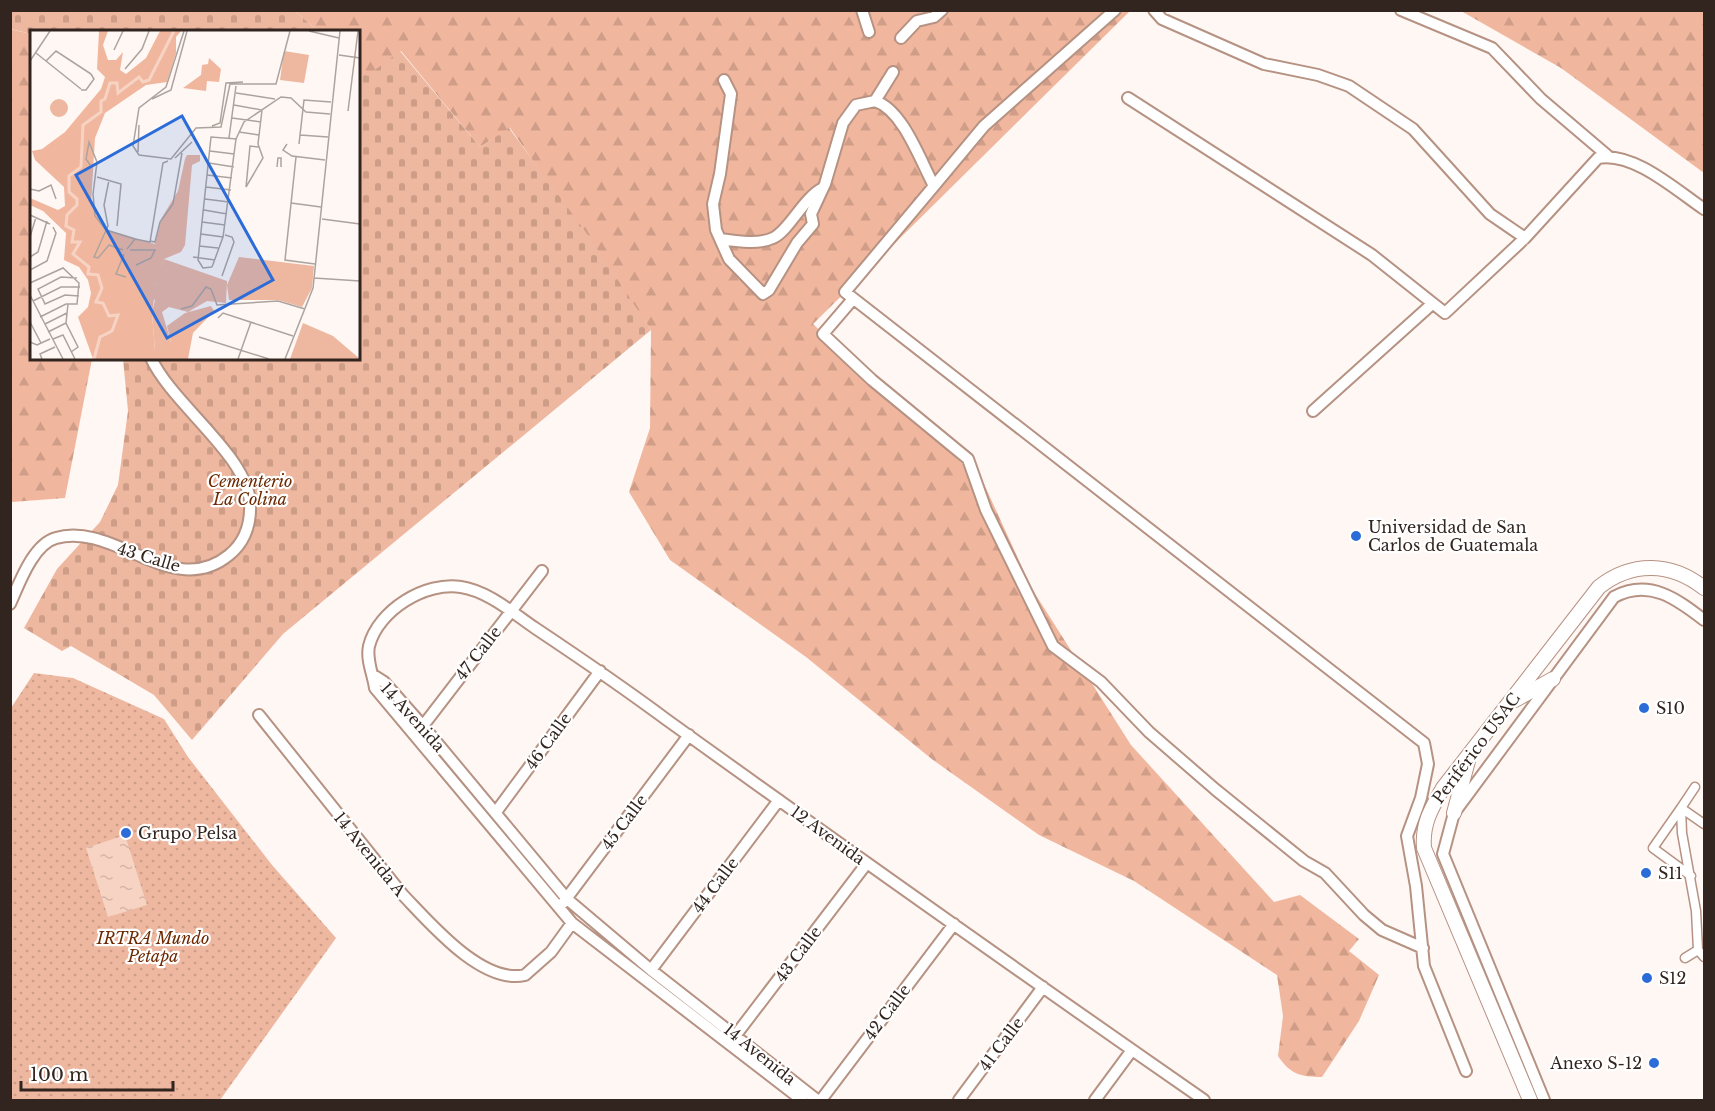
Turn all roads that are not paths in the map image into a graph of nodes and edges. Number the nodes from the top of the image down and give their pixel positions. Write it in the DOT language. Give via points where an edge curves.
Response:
graph roads {
  1 [pos="862,10"];
  2 [pos="942,10"];
  3 [pos="1115,10"];
  4 [pos="1154,10"];
  5 [pos="1401,10"];
  6 [pos="869,32"];
  7 [pos="901,38"];
  8 [pos="893,72"];
  9 [pos="724,80"];
  10 [pos="1128,98"];
  11 [pos="874,101"];
  12 [pos="1608,156"];
  13 [pos="934,186"];
  14 [pos="823,188"];
  15 [pos="1704,208"];
  16 [pos="1525,237"];
  17 [pos="720,239"];
  18 [pos="853,299"];
  19 [pos="1432,304"];
  20 [pos="152,360"];
  21 [pos="1313,411"];
  22 [pos="542,571"];
  23 [pos="1704,588"];
  24 [pos="10,604"];
  25 [pos="511,611"];
  26 [pos="1704,620"];
  27 [pos="600,671"];
  28 [pos="373,675"];
  29 [pos="1553,679"];
  30 [pos="1509,703"];
  31 [pos="259,715"];
  32 [pos="423,726"];
  33 [pos="689,735"];
  34 [pos="415,736"];
  35 [pos="1470,753"];
  36 [pos="1695,787"];
  37 [pos="779,800"];
  38 [pos="1681,808"];
  39 [pos="496,812"];
  40 [pos="1454,813"];
  41 [pos="1704,824"];
  42 [pos="867,863"];
  43 [pos="1691,876"];
  44 [pos="567,899"];
  45 [pos="559,908"];
  46 [pos="572,923"];
  47 [pos="954,924"];
  48 [pos="1423,948"];
  49 [pos="1698,950"];
  50 [pos="1704,957"];
  51 [pos="1685,958"];
  52 [pos="651,970"];
  53 [pos="1043,987"];
  54 [pos="736,1035"];
  55 [pos="729,1045"];
  56 [pos="1132,1050"];
  57 [pos="1466,1071"];
  58 [pos="802,1101"];
  59 [pos="819,1101"];
  60 [pos="959,1101"];
  61 [pos="1095,1101"];
  62 [pos="1204,1101"];
  63 [pos="1530,1101"];
  64 [pos="1544,1101"];
  1 -- 6 [label="street"];
  2 -- 7 [label="street" via="934,17 917,21"];
  3 -- 13 [label="street" via="984,126"];
  4 -- 16 [label="street" via="1162,19 1255,60 1349,86 1413,129 1490,214"];
  5 -- 12 [label="street" via="1492,48 1541,99"];
  8 -- 11 [label="street"];
  9 -- 17 [label="street" via="731,94 713,204"];
  10 -- 19 [label="street" via="1372,255"];
  11 -- 13 [label="street" via="885,104 899,119"];
  11 -- 14 [label="street" via="856,105 843,123"];
  12 -- 15 [label="street" via="1632,161"];
  12 -- 16 [label="street" via="1598,158"];
  13 -- 18 [label="street" via="845,292"];
  14 -- 17 [label="street" via="774,238"];
  14 -- 17 [label="street" via="812,214 813,224 763,294 729,259"];
  16 -- 19 [label="street" via="1445,313"];
  18 -- 48 [label="street" via="823,334 968,459 986,510 1053,646 1101,682 1149,732 1216,790 1304,861 1325,873 1382,930"];
  18 -- 48 [label="street" via="1424,743 1428,764 1407,836"];
  19 -- 21 [label="street"];
  20 -- 24 [label="street, 43 Calle" via="246,482 251,508 243,539 212,568 196,571 156,562 97,540 79,536 54,538 26,568"];
  22 -- 25 [label="street, 47 Calle"];
  23 -- 30 [label="street, Periférico USAC" via="1681,574 1654,567 1611,577 1599,587"];
  25 -- 27 [label="street, 12 Avenida"];
  25 -- 28 [label="street, 12 Avenida" via="477,591 444,586 427,589 405,602 376,630 368,652"];
  25 -- 32 [label="street, 47 Calle"];
  26 -- 29 [label="street, Periférico USAC" via="1653,589 1621,593 1614,597"];
  27 -- 33 [label="street, 12 Avenida"];
  27 -- 39 [label="street, 46 Calle"];
  28 -- 32 [label="street, 14 Avenida"];
  28 -- 34 [label="street, 14 Avenida" via="375,688"];
  29 -- 30 [label="street"];
  29 -- 40 [label="street, Periférico USAC"];
  30 -- 35 [label="street, Periférico USAC"];
  31 -- 46 [label="street, 14 Avenida A" via="403,896 479,964 517,977 532,971"];
  32 -- 34 [label="street, 47 Calle"];
  32 -- 39 [label="street, 14 Avenida"];
  33 -- 37 [label="street, 12 Avenida"];
  33 -- 44 [label="street, 45 Calle"];
  34 -- 45 [label="street, 14 Avenida"];
  35 -- 40 [label="street"];
  35 -- 63 [label="street, Periférico USAC" via="1426,816 1424,848"];
  36 -- 38 [label="street"];
  37 -- 42 [label="street, 12 Avenida"];
  37 -- 52 [label="street, 44 Calle"];
  38 -- 41 [label="street"];
  38 -- 43 [label="street"];
  38 -- 43 [label="street" via="1653,848"];
  39 -- 44 [label="street, 14 Avenida"];
  40 -- 64 [label="street, Periférico USAC" via="1443,854"];
  42 -- 47 [label="street, 12 Avenida"];
  42 -- 54 [label="street, 43 Calle"];
  43 -- 49 [label="street"];
  44 -- 45 [label="street, 45 Calle"];
  44 -- 52 [label="street, 14 Avenida"];
  45 -- 46 [label="street, 14 Avenida"];
  46 -- 55 [label="street, 14 Avenida"];
  47 -- 53 [label="street, 12 Avenida"];
  47 -- 59 [label="street, 42 Calle"];
  48 -- 57 [label="street" via="1424,966"];
  49 -- 50 [label="street"];
  49 -- 51 [label="street"];
  52 -- 54 [label="street, 14 Avenida"];
  53 -- 56 [label="street, 12 Avenida"];
  53 -- 60 [label="street, 41 Calle"];
  54 -- 55 [label="street, 43 Calle"];
  54 -- 59 [label="street, 14 Avenida"];
  55 -- 58 [label="street, 14 Avenida"];
  56 -- 61 [label="street"];
  56 -- 62 [label="street, 12 Avenida"];
}
